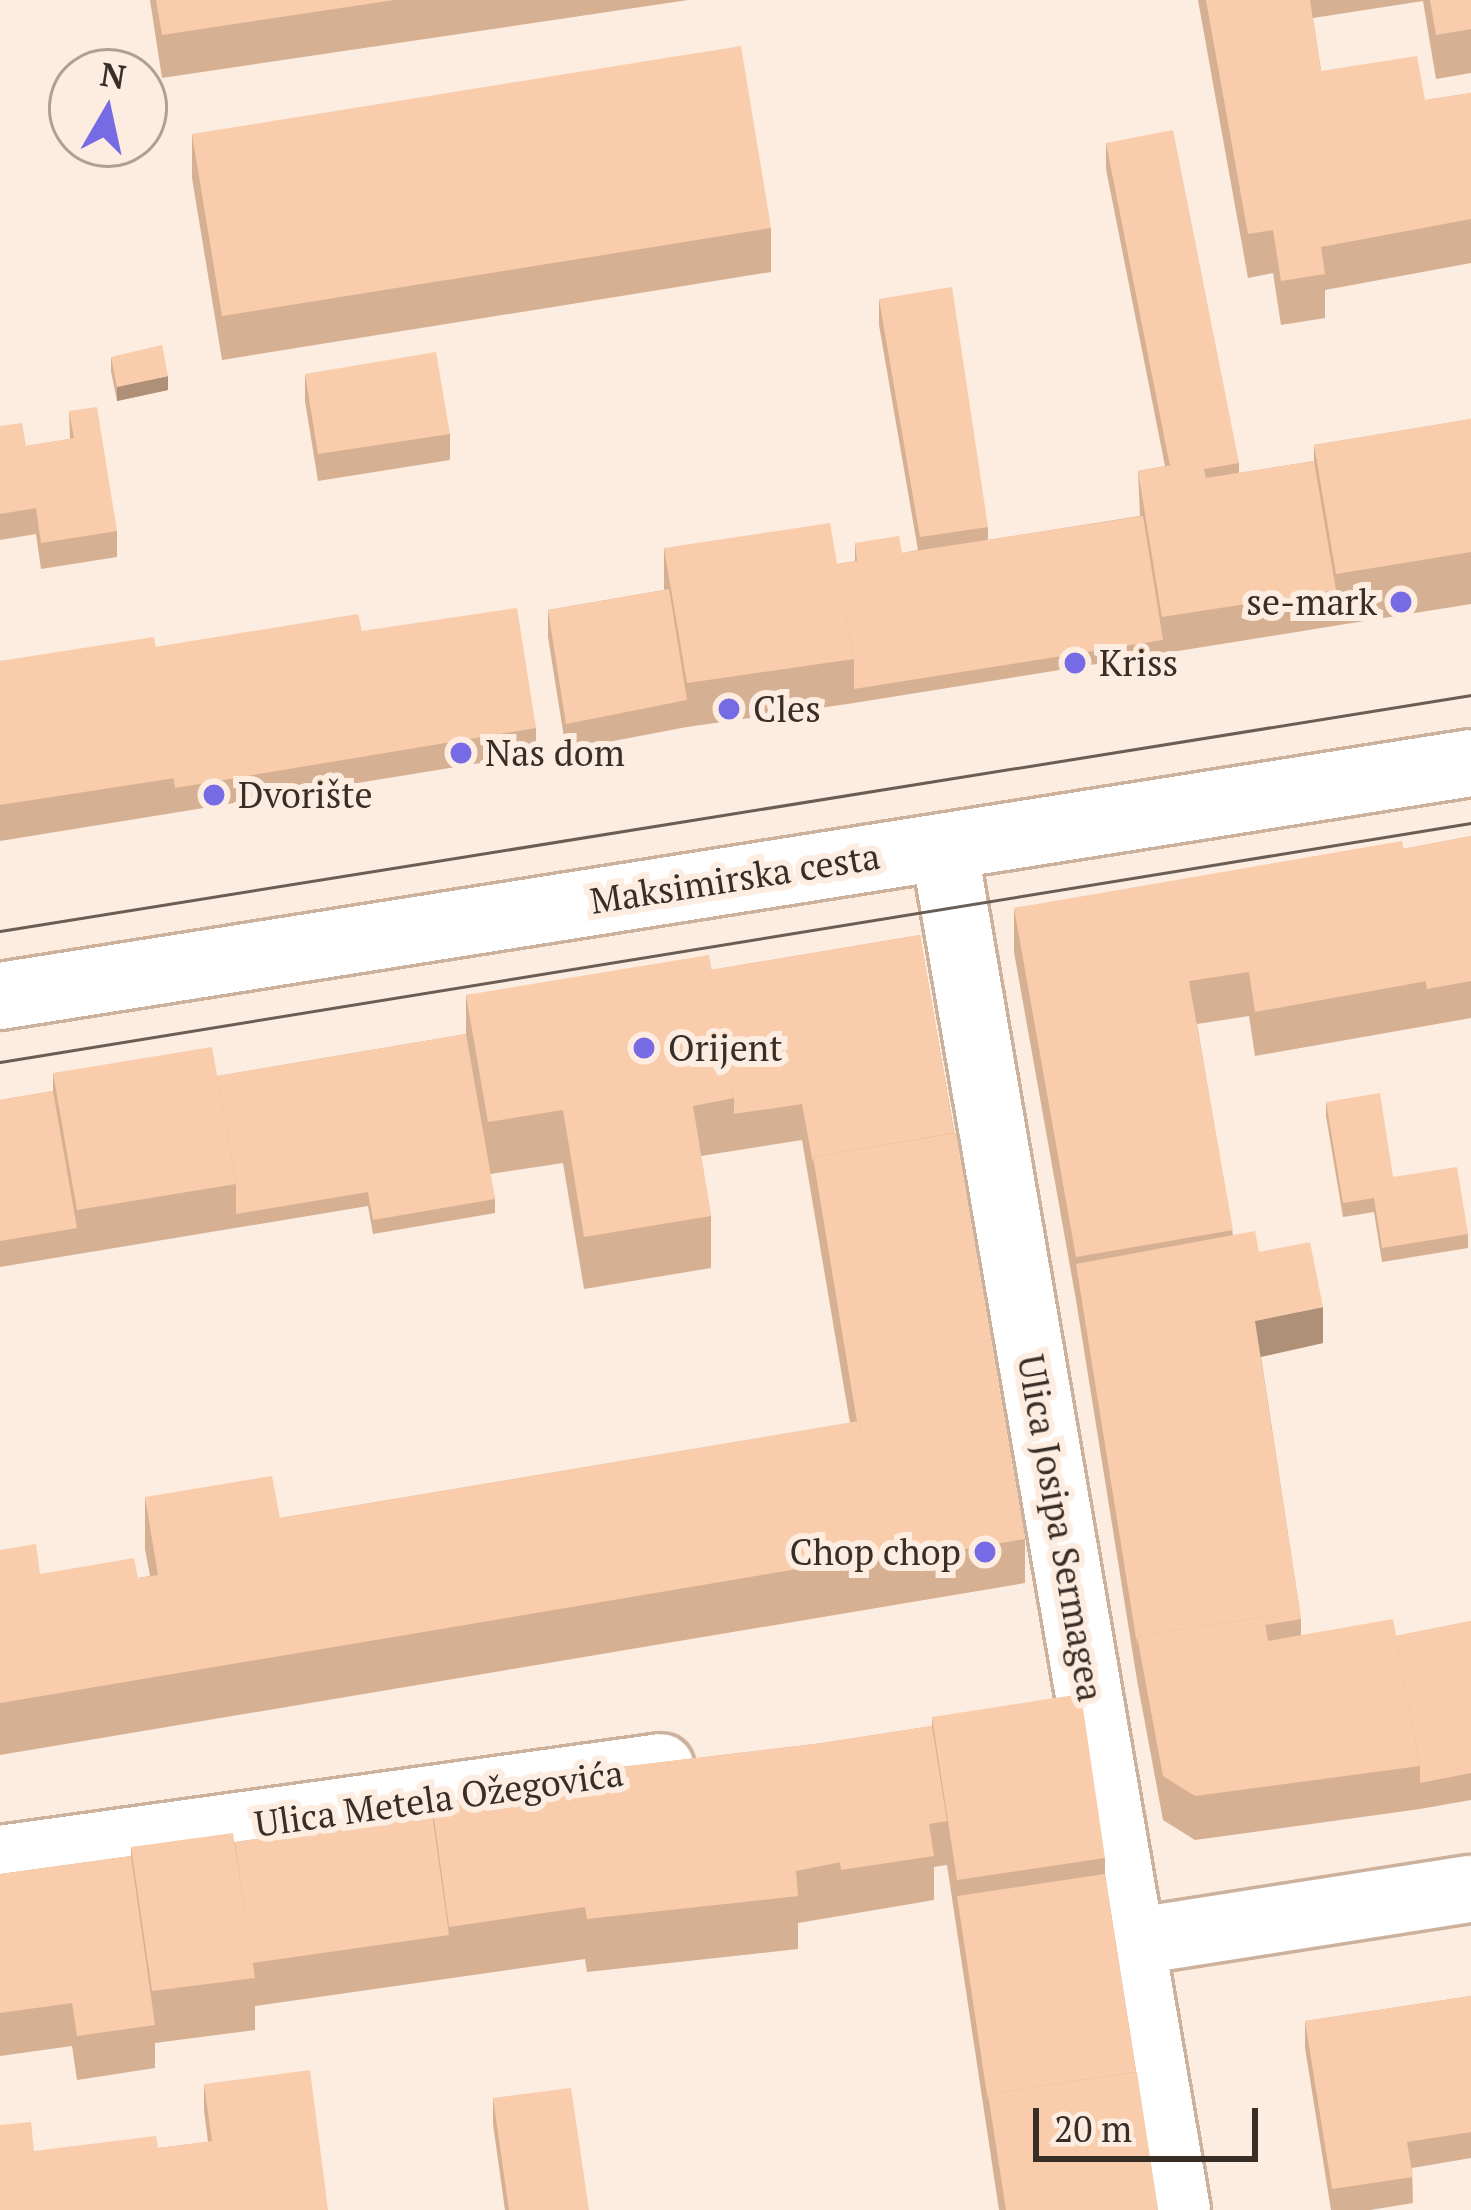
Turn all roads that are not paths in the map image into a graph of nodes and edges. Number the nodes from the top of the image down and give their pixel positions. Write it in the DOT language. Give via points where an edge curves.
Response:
graph roads {
  1 [pos="1471,763"];
  2 [pos="944,847"];
  3 [pos="0,996"];
  4 [pos="732,1757"];
  5 [pos="0,1859"];
  6 [pos="1471,1889"];
  7 [pos="1131,1942"];
  8 [pos="1177,2210"];
  1 -- 2 [label="street, Maksimirska cesta"];
  2 -- 3 [label="street, Maksimirska cesta"];
  2 -- 7 [label="street, Ulica Josipa Sermagea" via="1066,1710"];
  4 -- 5 [label="street, Ulica Metela Ožegovića"];
  6 -- 7 [label="street"];
  7 -- 8 [label="street, Ulica Josipa Sermagea"];
}
